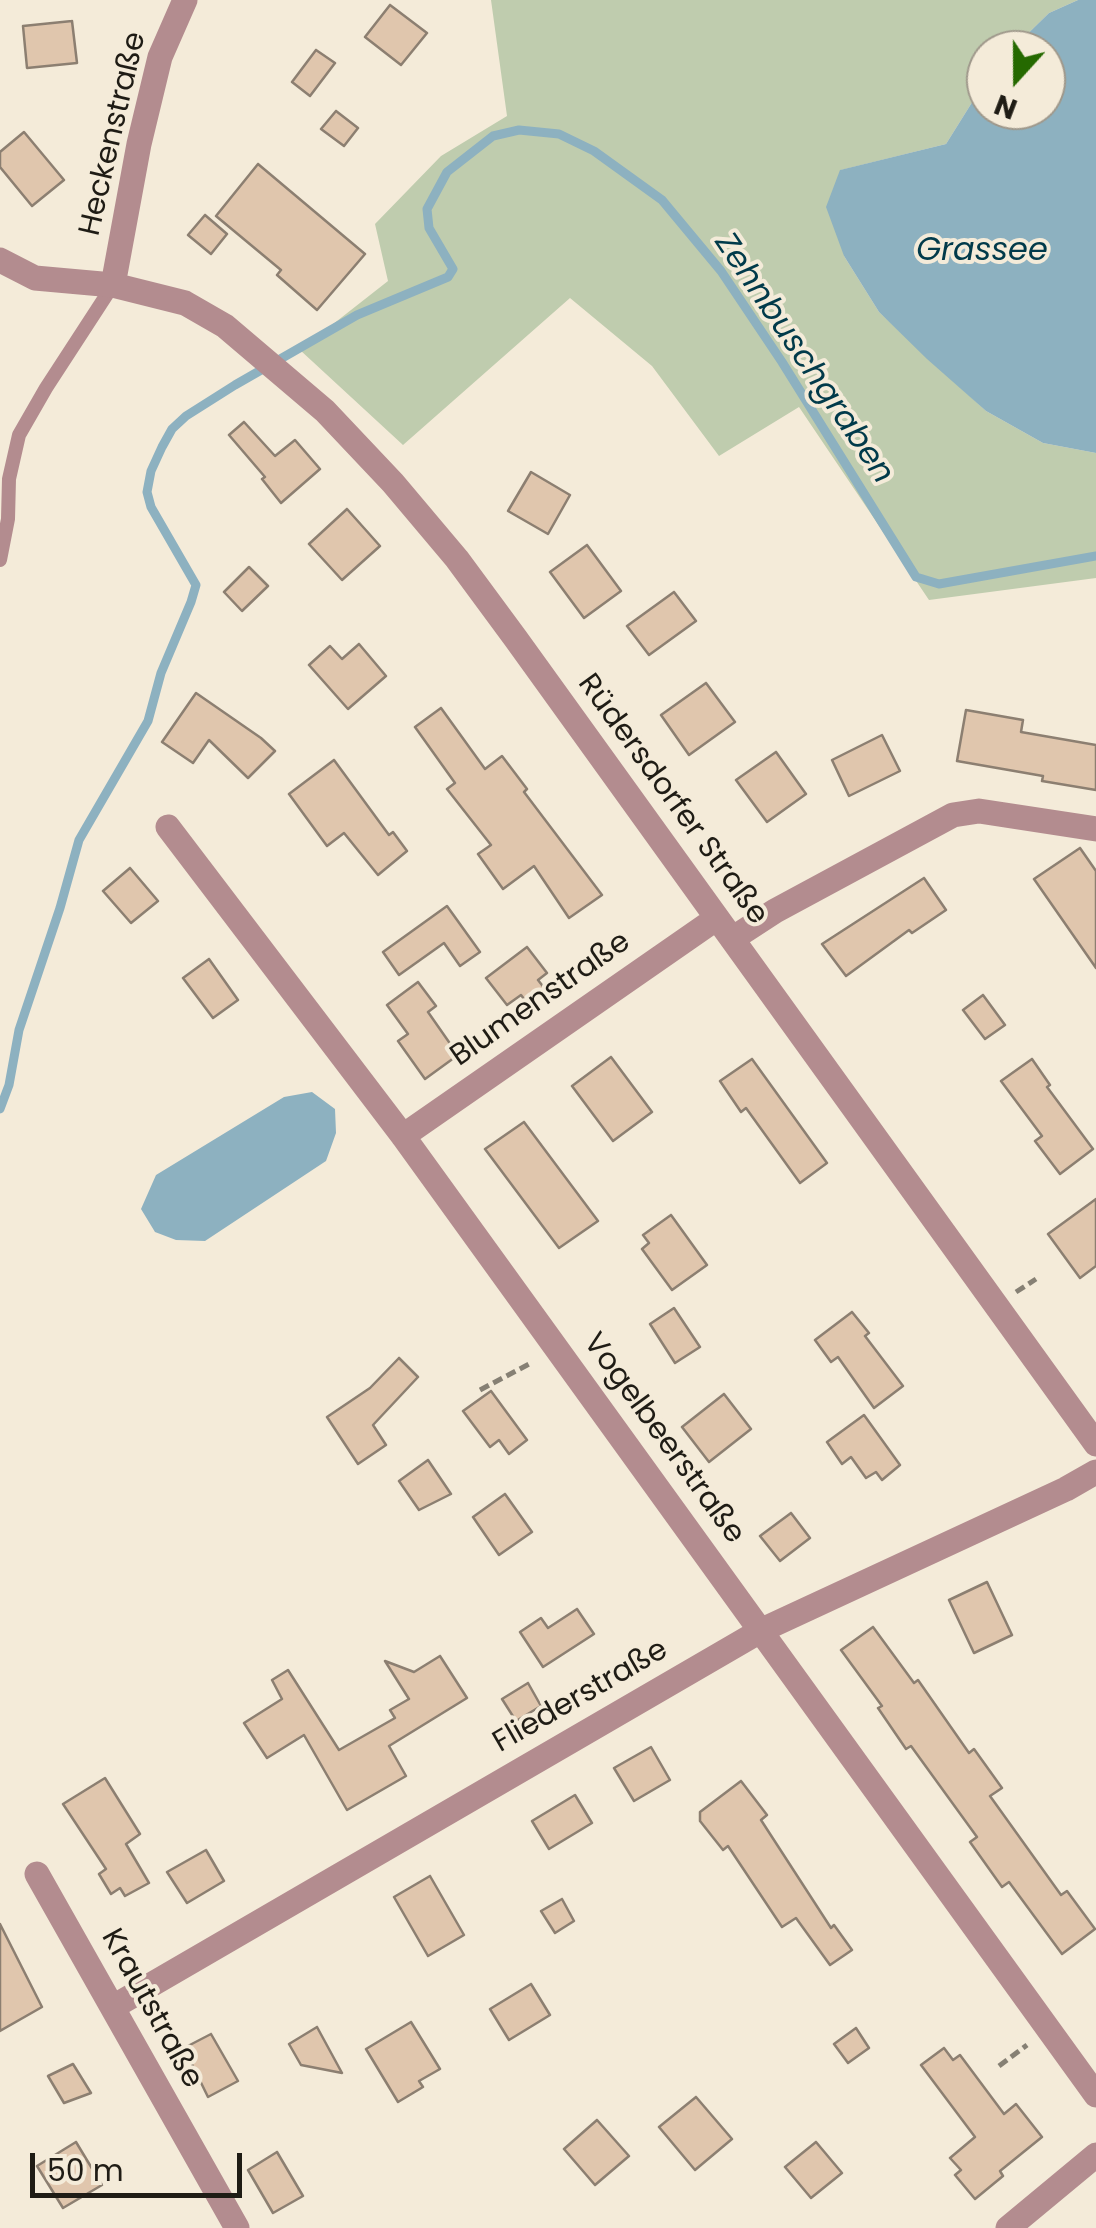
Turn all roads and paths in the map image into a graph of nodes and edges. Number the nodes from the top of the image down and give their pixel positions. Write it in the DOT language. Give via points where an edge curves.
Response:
graph roads {
  1 [pos="185,0"];
  2 [pos="0,260"];
  3 [pos="113,285"];
  4 [pos="0,560"];
  5 [pos="168,827"];
  6 [pos="1096,829"];
  7 [pos="717,918"];
  8 [pos="732,939"];
  9 [pos="403,1136"];
  10 [pos="558,1348"];
  11 [pos="480,1390"];
  12 [pos="1096,1444"];
  13 [pos="1096,1472"];
  14 [pos="762,1630"];
  15 [pos="37,1874"];
  16 [pos="113,2007"];
  17 [pos="1050,2029"];
  18 [pos="999,2066"];
  19 [pos="1096,2096"];
  20 [pos="1096,2156"];
  21 [pos="236,2228"];
  22 [pos="1008,2228"];
  1 -- 3 [label="street, Heckenstraße" via="160,57"];
  2 -- 3 [label="street, Rüdersdorfer Straße" via="35,278"];
  3 -- 4 [label="lane" via="19,435"];
  3 -- 7 [label="street, Rüdersdorfer Straße" via="185,304 226,326 287,376 393,482 457,558"];
  5 -- 9 [label="street, Vogelbeerstraße"];
  6 -- 8 [label="street" via="979,811 953,815"];
  7 -- 8 [label="street, Rüdersdorfer Straße"];
  7 -- 9 [label="street, Blumenstraße"];
  8 -- 12 [label="street, Rüdersdorfer Straße"];
  9 -- 10 [label="street, Vogelbeerstraße"];
  10 -- 11 [label="path"];
  10 -- 14 [label="street, Vogelbeerstraße"];
  13 -- 14 [label="street, Fliederstraße"];
  14 -- 16 [label="street, Fliederstraße"];
  14 -- 17 [label="street, Vogelbeerstraße"];
  15 -- 16 [label="street, Krautstraße"];
  16 -- 21 [label="street, Krautstraße"];
  17 -- 18 [label="path"];
  17 -- 19 [label="street, Vogelbeerstraße"];
  20 -- 22 [label="street"];
}
